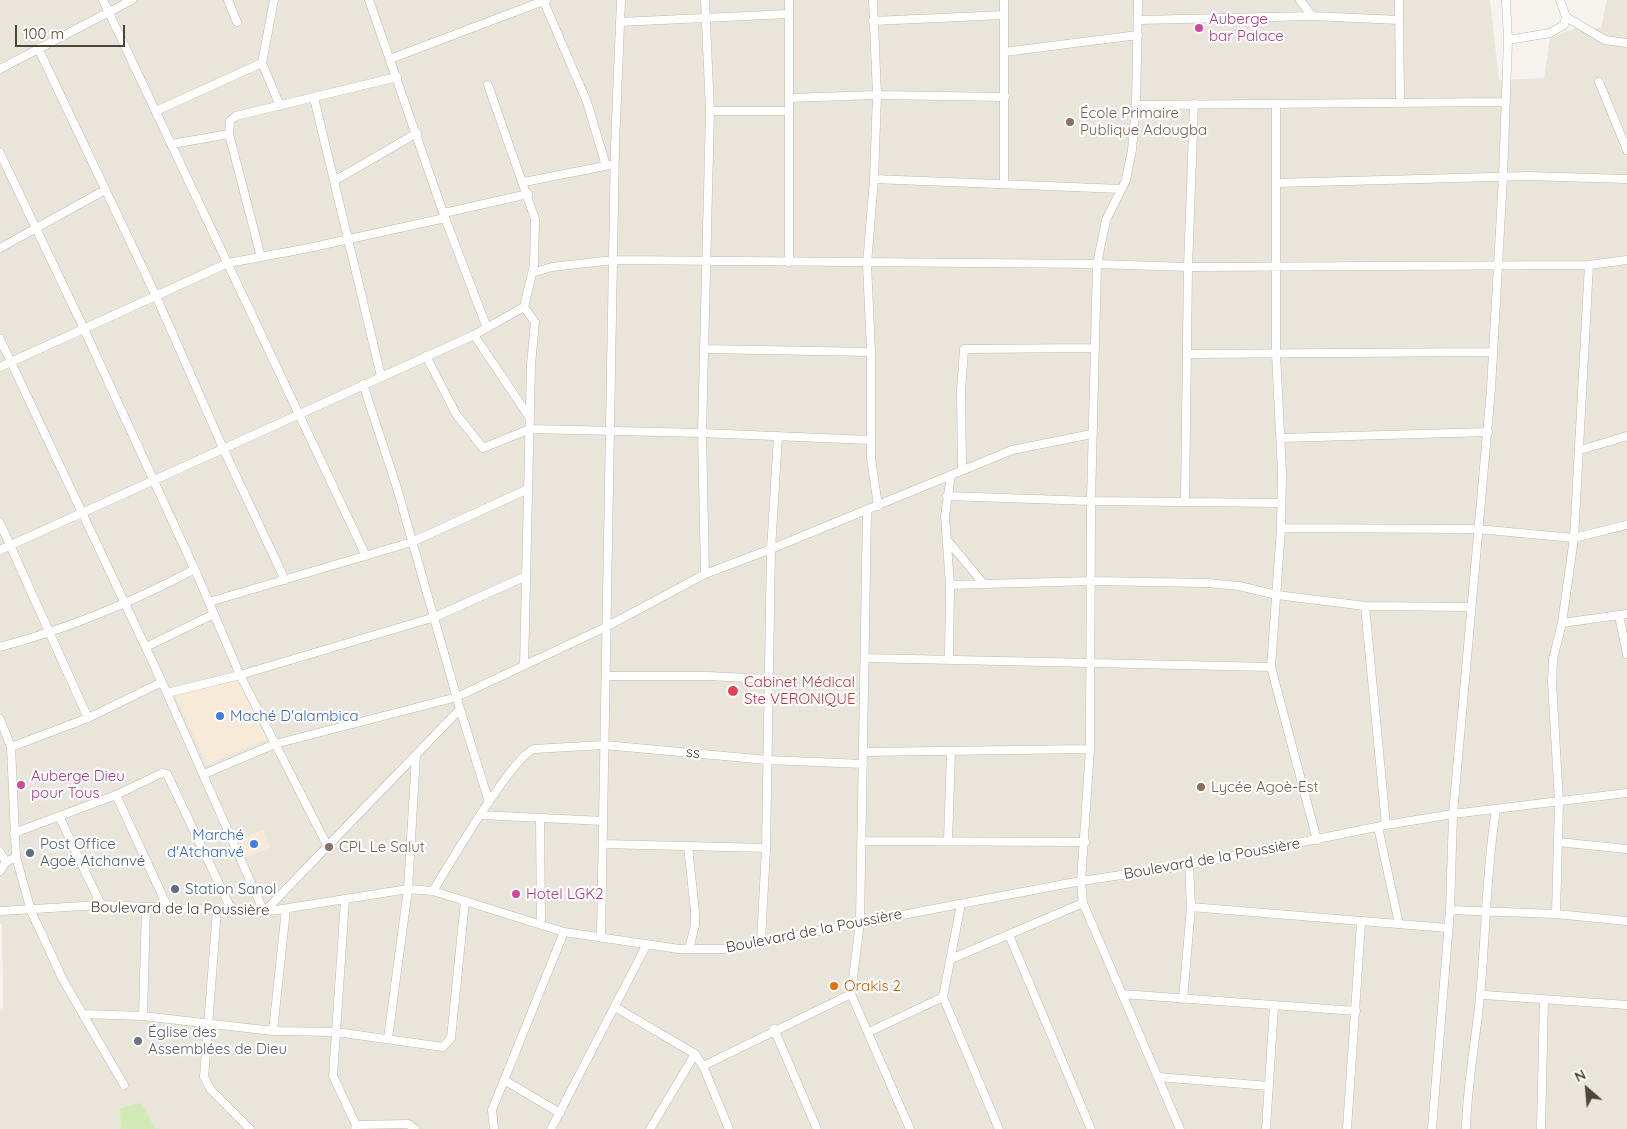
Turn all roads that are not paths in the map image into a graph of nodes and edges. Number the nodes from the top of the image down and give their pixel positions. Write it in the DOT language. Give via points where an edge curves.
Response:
graph roads {
  1 [pos="103,0"];
  2 [pos="132,0"];
  3 [pos="228,0"];
  4 [pos="274,0"];
  5 [pos="369,0"];
  6 [pos="621,0"];
  7 [pos="705,0"];
  8 [pos="789,0"];
  9 [pos="873,0"];
  10 [pos="1004,0"];
  11 [pos="1138,0"];
  12 [pos="1300,0"];
  13 [pos="1399,0"];
  14 [pos="1506,0"];
  15 [pos="1560,0"];
  16 [pos="545,1"];
  17 [pos="109,12"];
  18 [pos="788,14"];
  19 [pos="1004,15"];
  20 [pos="1312,16"];
  21 [pos="704,18"];
  22 [pos="1566,18"];
  23 [pos="1139,20"];
  24 [pos="1399,20"];
  25 [pos="873,21"];
  26 [pos="237,22"];
  27 [pos="620,22"];
  28 [pos="1138,35"];
  29 [pos="1508,40"];
  30 [pos="1627,43"];
  31 [pos="38,48"];
  32 [pos="1004,52"];
  33 [pos="390,59"];
  34 [pos="262,63"];
  35 [pos="0,69"];
  36 [pos="397,77"];
  37 [pos="1599,82"];
  38 [pos="488,85"];
  39 [pos="877,95"];
  40 [pos="1006,97"];
  41 [pos="314,98"];
  42 [pos="789,98"];
  43 [pos="1506,102"];
  44 [pos="1400,103"];
  45 [pos="1194,104"];
  46 [pos="1276,104"];
  47 [pos="1136,105"];
  48 [pos="280,106"];
  49 [pos="710,110"];
  50 [pos="156,111"];
  51 [pos="789,111"];
  52 [pos="417,133"];
  53 [pos="229,134"];
  54 [pos="172,144"];
  55 [pos="1627,150"];
  56 [pos="0,153"];
  57 [pos="615,164"];
  58 [pos="606,166"];
  59 [pos="1503,177"];
  60 [pos="1627,179"];
  61 [pos="874,180"];
  62 [pos="334,181"];
  63 [pos="524,182"];
  64 [pos="1004,183"];
  65 [pos="1276,183"];
  66 [pos="1122,189"];
  67 [pos="105,190"];
  68 [pos="528,194"];
  69 [pos="445,215"];
  70 [pos="36,228"];
  71 [pos="348,239"];
  72 [pos="0,248"];
  73 [pos="261,257"];
  74 [pos="613,260"];
  75 [pos="1627,260"];
  76 [pos="706,261"];
  77 [pos="789,262"];
  78 [pos="228,263"];
  79 [pos="867,264"];
  80 [pos="1097,264"];
  81 [pos="1589,265"];
  82 [pos="1188,267"];
  83 [pos="1276,267"];
  84 [pos="1497,267"];
  85 [pos="532,273"];
  86 [pos="156,296"];
  87 [pos="524,307"];
  88 [pos="487,328"];
  89 [pos="84,329"];
  90 [pos="474,334"];
  91 [pos="0,339"];
  92 [pos="1095,348"];
  93 [pos="704,349"];
  94 [pos="871,352"];
  95 [pos="1492,352"];
  96 [pos="1187,354"];
  97 [pos="1276,354"];
  98 [pos="426,356"];
  99 [pos="11,362"];
  100 [pos="0,368"];
  101 [pos="381,376"];
  102 [pos="363,384"];
  103 [pos="298,414"];
  104 [pos="530,418"];
  105 [pos="530,429"];
  106 [pos="610,431"];
  107 [pos="1488,432"];
  108 [pos="702,433"];
  109 [pos="1092,434"];
  110 [pos="778,436"];
  111 [pos="1627,436"];
  112 [pos="1282,438"];
  113 [pos="870,440"];
  114 [pos="223,448"];
  115 [pos="1580,450"];
  116 [pos="962,470"];
  117 [pos="951,474"];
  118 [pos="152,480"];
  119 [pos="528,489"];
  120 [pos="947,496"];
  121 [pos="1091,501"];
  122 [pos="1185,501"];
  123 [pos="1281,503"];
  124 [pos="878,506"];
  125 [pos="867,510"];
  126 [pos="81,513"];
  127 [pos="0,523"];
  128 [pos="1627,525"];
  129 [pos="1281,528"];
  130 [pos="1477,529"];
  131 [pos="1574,538"];
  132 [pos="947,539"];
  133 [pos="412,542"];
  134 [pos="11,546"];
  135 [pos="772,549"];
  136 [pos="0,550"];
  137 [pos="366,556"];
  138 [pos="195,569"];
  139 [pos="705,574"];
  140 [pos="524,577"];
  141 [pos="285,580"];
  142 [pos="1091,581"];
  143 [pos="950,584"];
  144 [pos="983,584"];
  145 [pos="1277,595"];
  146 [pos="125,602"];
  147 [pos="209,602"];
  148 [pos="1365,606"];
  149 [pos="1470,607"];
  150 [pos="214,614"];
  151 [pos="1623,615"];
  152 [pos="435,618"];
  153 [pos="1562,623"];
  154 [pos="606,627"];
  155 [pos="50,634"];
  156 [pos="0,647"];
  157 [pos="146,647"];
  158 [pos="1627,654"];
  159 [pos="865,658"];
  160 [pos="949,660"];
  161 [pos="1092,663"];
  162 [pos="524,665"];
  163 [pos="1271,667"];
  164 [pos="240,675"];
  165 [pos="606,676"];
  166 [pos="769,679"];
  167 [pos="162,682"];
  168 [pos="167,693"];
  169 [pos="457,697"];
  170 [pos="460,709"];
  171 [pos="88,718"];
  172 [pos="0,719"];
  173 [pos="274,744"];
  174 [pos="604,745"];
  175 [pos="11,747"];
  176 [pos="1090,749"];
  177 [pos="951,751"];
  178 [pos="863,752"];
  179 [pos="416,755"];
  180 [pos="768,760"];
  181 [pos="863,764"];
  182 [pos="204,774"];
  183 [pos="1627,793"];
  184 [pos="116,795"];
  185 [pos="490,802"];
  186 [pos="1559,802"];
  187 [pos="1496,809"];
  188 [pos="1453,814"];
  189 [pos="481,815"];
  190 [pos="59,816"];
  191 [pos="540,819"];
  192 [pos="603,820"];
  193 [pos="1382,826"];
  194 [pos="14,833"];
  195 [pos="1317,840"];
  196 [pos="861,841"];
  197 [pos="948,841"];
  198 [pos="1085,842"];
  199 [pos="1558,842"];
  200 [pos="603,844"];
  201 [pos="327,845"];
  202 [pos="688,846"];
  203 [pos="766,848"];
  204 [pos="1627,849"];
  205 [pos="0,852"];
  206 [pos="16,857"];
  207 [pos="6,862"];
  208 [pos="1189,865"];
  209 [pos="0,871"];
  210 [pos="1080,881"];
  211 [pos="408,889"];
  212 [pos="433,892"];
  213 [pos="346,900"];
  214 [pos="465,901"];
  215 [pos="1083,903"];
  216 [pos="961,904"];
  217 [pos="101,905"];
  218 [pos="146,907"];
  219 [pos="1191,907"];
  220 [pos="168,908"];
  221 [pos="286,909"];
  222 [pos="217,910"];
  223 [pos="1450,910"];
  224 [pos="0,911"];
  225 [pos="31,911"];
  226 [pos="232,911"];
  227 [pos="1486,911"];
  228 [pos="264,912"];
  229 [pos="1556,914"];
  230 [pos="1627,921"];
  231 [pos="860,922"];
  232 [pos="1361,922"];
  233 [pos="541,924"];
  234 [pos="1398,924"];
  235 [pos="1447,928"];
  236 [pos="564,932"];
  237 [pos="1009,935"];
  238 [pos="601,937"];
  239 [pos="762,941"];
  240 [pos="647,944"];
  241 [pos="689,949"];
  242 [pos="951,959"];
  243 [pos="1481,993"];
  244 [pos="851,994"];
  245 [pos="1122,994"];
  246 [pos="943,997"];
  247 [pos="1183,998"];
  248 [pos="1544,1000"];
  249 [pos="1627,1005"];
  250 [pos="1274,1006"];
  251 [pos="614,1007"];
  252 [pos="1356,1011"];
  253 [pos="83,1014"];
  254 [pos="143,1016"];
  255 [pos="209,1025"];
  256 [pos="774,1029"];
  257 [pos="273,1031"];
  258 [pos="336,1032"];
  259 [pos="870,1032"];
  260 [pos="388,1038"];
  261 [pos="695,1054"];
  262 [pos="703,1066"];
  263 [pos="1158,1077"];
  264 [pos="504,1080"];
  265 [pos="124,1086"];
  266 [pos="1269,1086"];
  267 [pos="560,1113"];
  268 [pos="355,1127"];
  269 [pos="250,1129"];
  270 [pos="415,1129"];
  271 [pos="494,1129"];
  272 [pos="551,1129"];
  273 [pos="650,1129"];
  274 [pos="729,1129"];
  275 [pos="817,1129"];
  276 [pos="910,1129"];
  277 [pos="999,1129"];
  278 [pos="1091,1129"];
  279 [pos="1180,1129"];
  280 [pos="1266,1129"];
  281 [pos="1347,1129"];
  282 [pos="1432,1129"];
  283 [pos="1466,1129"];
  284 [pos="1542,1129"];
  1 -- 17 [label="street"];
  2 -- 17 [label="street"];
  3 -- 26 [label="street"];
  4 -- 34 [label="street"];
  5 -- 33 [label="street"];
  6 -- 27 [label="street"];
  7 -- 21 [label="street"];
  8 -- 18 [label="street"];
  9 -- 25 [label="street"];
  10 -- 19 [label="street"];
  11 -- 23 [label="street"];
  12 -- 20 [label="street"];
  13 -- 24 [label="street"];
  14 -- 29 [label="street"];
  15 -- 22 [label="street"];
  16 -- 33 [label="street"];
  16 -- 58 [label="street" via="587,102"];
  17 -- 31 [label="street"];
  17 -- 50 [label="street"];
  18 -- 21 [label="street"];
  18 -- 42 [label="street"];
  19 -- 25 [label="street"];
  19 -- 32 [label="street"];
  20 -- 23 [label="street"];
  20 -- 24 [label="street"];
  21 -- 27 [label="street"];
  21 -- 49 [label="street"];
  22 -- 29 [label="street" via="1564,25 1550,33"];
  22 -- 30 [label="street" via="1605,40"];
  23 -- 28 [label="street"];
  24 -- 44 [label="street"];
  25 -- 39 [label="street"];
  27 -- 57 [label="street"];
  28 -- 32 [label="street"];
  28 -- 47 [label="street"];
  29 -- 43 [label="street"];
  31 -- 35 [label="street"];
  31 -- 67 [label="street"];
  32 -- 40 [label="street"];
  33 -- 36 [label="street"];
  34 -- 48 [label="street"];
  34 -- 50 [label="street"];
  36 -- 41 [label="street"];
  36 -- 52 [label="street"];
  37 -- 55 [label="street"];
  38 -- 63 [label="street"];
  39 -- 40 [label="street"];
  39 -- 42 [label="street"];
  39 -- 61 [label="street"];
  40 -- 64 [label="street"];
  41 -- 48 [label="street"];
  41 -- 62 [label="street"];
  42 -- 51 [label="street"];
  43 -- 44 [label="street"];
  43 -- 59 [label="street"];
  44 -- 46 [label="street"];
  45 -- 46 [label="street"];
  45 -- 47 [label="street"];
  45 -- 82 [label="street"];
  46 -- 65 [label="street"];
  47 -- 66 [label="street" via="1130,166"];
  48 -- 53 [label="street" via="236,116 230,121"];
  49 -- 51 [label="street"];
  49 -- 76 [label="street"];
  50 -- 54 [label="street"];
  51 -- 77 [label="street"];
  52 -- 62 [label="street"];
  52 -- 69 [label="street"];
  53 -- 54 [label="street"];
  53 -- 73 [label="street"];
  54 -- 78 [label="street"];
  56 -- 70 [label="street"];
  57 -- 58 [label="street"];
  57 -- 74 [label="street"];
  58 -- 63 [label="street"];
  59 -- 60 [label="street"];
  59 -- 65 [label="street"];
  59 -- 84 [label="street"];
  61 -- 64 [label="street"];
  61 -- 79 [label="street"];
  62 -- 71 [label="street"];
  63 -- 68 [label="street"];
  64 -- 66 [label="street"];
  65 -- 83 [label="street"];
  66 -- 80 [label="street" via="1106,220"];
  67 -- 70 [label="street"];
  67 -- 86 [label="street"];
  68 -- 69 [label="street"];
  68 -- 85 [label="street" via="536,226"];
  69 -- 71 [label="street"];
  69 -- 88 [label="street"];
  70 -- 72 [label="street"];
  70 -- 89 [label="street"];
  71 -- 73 [label="street"];
  71 -- 101 [label="street"];
  73 -- 78 [label="street"];
  74 -- 76 [label="street"];
  74 -- 85 [label="street" via="552,267"];
  74 -- 106 [label="street"];
  75 -- 81 [label="street"];
  76 -- 77 [label="street"];
  76 -- 93 [label="street"];
  77 -- 79 [label="street"];
  78 -- 86 [label="street"];
  78 -- 103 [label="street"];
  79 -- 80 [label="street"];
  79 -- 94 [label="street"];
  80 -- 82 [label="street"];
  80 -- 92 [label="street"];
  81 -- 84 [label="street"];
  81 -- 115 [label="street"];
  82 -- 83 [label="street"];
  82 -- 96 [label="street"];
  83 -- 84 [label="street"];
  83 -- 97 [label="street"];
  84 -- 95 [label="street"];
  85 -- 87 [label="street"];
  86 -- 89 [label="street"];
  86 -- 114 [label="street"];
  87 -- 88 [label="street"];
  87 -- 104 [label="street" via="535,322"];
  88 -- 90 [label="street"];
  89 -- 99 [label="street"];
  89 -- 118 [label="street"];
  90 -- 98 [label="street"];
  90 -- 104 [label="street"];
  91 -- 99 [label="street"];
  92 -- 109 [label="street"];
  92 -- 116 [label="street" via="964,349"];
  93 -- 94 [label="street"];
  93 -- 108 [label="street"];
  94 -- 113 [label="street"];
  95 -- 97 [label="street"];
  95 -- 107 [label="street"];
  96 -- 97 [label="street"];
  96 -- 122 [label="street"];
  97 -- 112 [label="street"];
  98 -- 101 [label="street"];
  98 -- 105 [label="street" via="456,414 480,447 486,448"];
  99 -- 100 [label="street"];
  99 -- 126 [label="street"];
  101 -- 102 [label="street"];
  102 -- 103 [label="street"];
  102 -- 133 [label="street"];
  103 -- 114 [label="street"];
  103 -- 137 [label="street"];
  104 -- 105 [label="street"];
  105 -- 106 [label="street"];
  105 -- 119 [label="street"];
  106 -- 108 [label="street"];
  106 -- 154 [label="street"];
  107 -- 112 [label="street"];
  107 -- 130 [label="street"];
  108 -- 110 [label="street"];
  108 -- 139 [label="street"];
  109 -- 116 [label="street" via="1025,447"];
  109 -- 121 [label="street"];
  110 -- 113 [label="street"];
  110 -- 135 [label="street"];
  111 -- 115 [label="street"];
  112 -- 123 [label="street"];
  113 -- 124 [label="street"];
  114 -- 118 [label="street"];
  114 -- 141 [label="street"];
  115 -- 131 [label="street"];
  116 -- 117 [label="street"];
  117 -- 120 [label="street"];
  117 -- 124 [label="street"];
  118 -- 126 [label="street"];
  118 -- 138 [label="street"];
  119 -- 133 [label="street"];
  119 -- 140 [label="street"];
  120 -- 121 [label="street"];
  120 -- 132 [label="street"];
  121 -- 122 [label="street"];
  121 -- 142 [label="street"];
  122 -- 123 [label="street"];
  123 -- 129 [label="street"];
  124 -- 125 [label="street"];
  125 -- 135 [label="street"];
  125 -- 159 [label="street"];
  126 -- 134 [label="street"];
  126 -- 146 [label="street"];
  127 -- 134 [label="street"];
  128 -- 131 [label="street"];
  129 -- 130 [label="street"];
  129 -- 145 [label="street"];
  130 -- 131 [label="street"];
  130 -- 149 [label="street"];
  131 -- 153 [label="street"];
  132 -- 143 [label="street"];
  132 -- 144 [label="street"];
  133 -- 137 [label="street"];
  133 -- 152 [label="street"];
  134 -- 136 [label="street"];
  134 -- 155 [label="street"];
  135 -- 139 [label="street"];
  135 -- 166 [label="street"];
  137 -- 141 [label="street"];
  138 -- 146 [label="street"];
  138 -- 147 [label="street"];
  139 -- 154 [label="street"];
  140 -- 152 [label="street"];
  140 -- 162 [label="street"];
  141 -- 147 [label="street"];
  142 -- 144 [label="street"];
  142 -- 145 [label="street" via="1207,583"];
  142 -- 161 [label="street"];
  143 -- 144 [label="street"];
  143 -- 160 [label="street"];
  145 -- 148 [label="street"];
  145 -- 163 [label="street"];
  146 -- 155 [label="street"];
  146 -- 157 [label="street"];
  147 -- 150 [label="street"];
  148 -- 149 [label="street"];
  148 -- 193 [label="street"];
  149 -- 188 [label="street"];
  150 -- 157 [label="street"];
  150 -- 164 [label="street"];
  151 -- 153 [label="street"];
  151 -- 158 [label="street"];
  152 -- 164 [label="street"];
  152 -- 169 [label="street"];
  153 -- 186 [label="street" via="1555,646 1552,682"];
  154 -- 162 [label="street"];
  154 -- 165 [label="street"];
  155 -- 156 [label="street"];
  155 -- 171 [label="street"];
  157 -- 167 [label="street"];
  159 -- 160 [label="street"];
  159 -- 178 [label="street"];
  160 -- 161 [label="street"];
  161 -- 163 [label="street"];
  161 -- 176 [label="street"];
  162 -- 169 [label="street"];
  163 -- 195 [label="street"];
  164 -- 168 [label="street"];
  164 -- 173 [label="street"];
  165 -- 166 [label="street"];
  165 -- 174 [label="street"];
  166 -- 180 [label="street"];
  167 -- 168 [label="street"];
  167 -- 171 [label="street"];
  168 -- 182 [label="street"];
  169 -- 170 [label="street"];
  169 -- 173 [label="street"];
  170 -- 179 [label="street"];
  170 -- 185 [label="street"];
  171 -- 175 [label="street"];
  172 -- 175 [label="street"];
  173 -- 182 [label="street"];
  173 -- 201 [label="street"];
  174 -- 180 [label="street, ss"];
  174 -- 185 [label="street, ss" via="534,749 525,754"];
  174 -- 192 [label="street"];
  175 -- 194 [label="street"];
  176 -- 177 [label="street"];
  176 -- 198 [label="street"];
  177 -- 178 [label="street"];
  177 -- 197 [label="street"];
  178 -- 181 [label="street"];
  179 -- 201 [label="street"];
  179 -- 211 [label="street"];
  180 -- 181 [label="street, ss"];
  180 -- 203 [label="street"];
  181 -- 196 [label="street"];
  182 -- 228 [label="street"];
  183 -- 186 [label="street, Boulevard de la Poussière"];
  184 -- 190 [label="street"];
  184 -- 220 [label="street"];
  184 -- 226 [label="street" via="162,773 167,774"];
  185 -- 189 [label="street"];
  186 -- 187 [label="street, Boulevard de la Poussière"];
  186 -- 199 [label="street"];
  187 -- 188 [label="street, Boulevard de la Poussière"];
  187 -- 227 [label="street"];
  188 -- 193 [label="street, Boulevard de la Poussière"];
  188 -- 223 [label="street"];
  189 -- 191 [label="street"];
  189 -- 212 [label="street"];
  190 -- 194 [label="street"];
  190 -- 217 [label="street"];
  191 -- 192 [label="street"];
  191 -- 233 [label="street"];
  192 -- 200 [label="street"];
  193 -- 195 [label="street, Boulevard de la Poussière"];
  193 -- 234 [label="street"];
  194 -- 206 [label="street"];
  195 -- 208 [label="street, Boulevard de la Poussière"];
  196 -- 197 [label="street"];
  196 -- 231 [label="street"];
  197 -- 198 [label="street"];
  198 -- 210 [label="street"];
  199 -- 204 [label="street"];
  199 -- 229 [label="street"];
  200 -- 202 [label="street"];
  200 -- 238 [label="street"];
  201 -- 228 [label="street"];
  202 -- 203 [label="street"];
  202 -- 241 [label="street" via="695,912"];
  203 -- 239 [label="street"];
  205 -- 207 [label="street"];
  206 -- 207 [label="street"];
  206 -- 225 [label="street"];
  207 -- 209 [label="street"];
  208 -- 210 [label="street, Boulevard de la Poussière"];
  208 -- 219 [label="street"];
  210 -- 215 [label="street"];
  210 -- 216 [label="street, Boulevard de la Poussière"];
  211 -- 212 [label="street, Boulevard de la Poussière"];
  211 -- 213 [label="street, Boulevard de la Poussière"];
  211 -- 260 [label="street"];
  212 -- 214 [label="street, Boulevard de la Poussière"];
  213 -- 221 [label="street, Boulevard de la Poussière"];
  213 -- 258 [label="street"];
  214 -- 233 [label="street, Boulevard de la Poussière"];
  214 -- 260 [label="street" via="452,1038 443,1046"];
  215 -- 237 [label="street"];
  215 -- 245 [label="street"];
  216 -- 231 [label="street, Boulevard de la Poussière"];
  216 -- 242 [label="street"];
  217 -- 218 [label="street, Boulevard de la Poussière"];
  217 -- 225 [label="street, Boulevard de la Poussière"];
  218 -- 220 [label="street, Boulevard de la Poussière"];
  218 -- 254 [label="street"];
  219 -- 232 [label="street"];
  219 -- 247 [label="street"];
  220 -- 222 [label="street, Boulevard de la Poussière"];
  221 -- 228 [label="street, Boulevard de la Poussière"];
  221 -- 257 [label="street"];
  222 -- 226 [label="street, Boulevard de la Poussière"];
  222 -- 255 [label="street"];
  223 -- 227 [label="street"];
  223 -- 235 [label="street"];
  224 -- 225 [label="street, Boulevard de la Poussière"];
  225 -- 253 [label="street" via="63,980"];
  226 -- 228 [label="street, Boulevard de la Poussière"];
  227 -- 229 [label="street"];
  227 -- 243 [label="street"];
  229 -- 230 [label="street"];
  231 -- 239 [label="street, Boulevard de la Poussière"];
  231 -- 244 [label="street"];
  232 -- 234 [label="street"];
  232 -- 252 [label="street"];
  233 -- 236 [label="street, Boulevard de la Poussière"];
  234 -- 235 [label="street"];
  235 -- 282 [label="street"];
  236 -- 238 [label="street, Boulevard de la Poussière"];
  236 -- 264 [label="street"];
  237 -- 242 [label="street"];
  237 -- 278 [label="street"];
  238 -- 240 [label="street, Boulevard de la Poussière"];
  239 -- 241 [label="street, Boulevard de la Poussière" via="723,949"];
  240 -- 241 [label="street, Boulevard de la Poussière"];
  240 -- 251 [label="street"];
  242 -- 246 [label="street"];
  243 -- 248 [label="street"];
  243 -- 283 [label="street" via="1467,1097"];
  244 -- 256 [label="street"];
  244 -- 259 [label="street"];
  245 -- 247 [label="street"];
  245 -- 263 [label="street"];
  246 -- 259 [label="street"];
  246 -- 277 [label="street"];
  247 -- 250 [label="street"];
  248 -- 249 [label="street"];
  248 -- 284 [label="street"];
  250 -- 252 [label="street"];
  250 -- 266 [label="street"];
  251 -- 261 [label="street"];
  251 -- 267 [label="street"];
  252 -- 281 [label="street"];
  253 -- 254 [label="street"];
  253 -- 265 [label="street"];
  254 -- 255 [label="street"];
  255 -- 257 [label="street"];
  255 -- 269 [label="street" via="206,1084"];
  256 -- 262 [label="street"];
  256 -- 275 [label="street"];
  257 -- 258 [label="street"];
  258 -- 260 [label="street"];
  258 -- 268 [label="street" via="333,1081"];
  259 -- 276 [label="street"];
  261 -- 262 [label="street"];
  261 -- 273 [label="street"];
  262 -- 274 [label="street"];
  263 -- 266 [label="street"];
  263 -- 279 [label="street"];
  264 -- 267 [label="street"];
  264 -- 271 [label="street" via="492,1110"];
  266 -- 280 [label="street"];
  267 -- 272 [label="street"];
  268 -- 270 [label="street" via="408,1124"];
}
